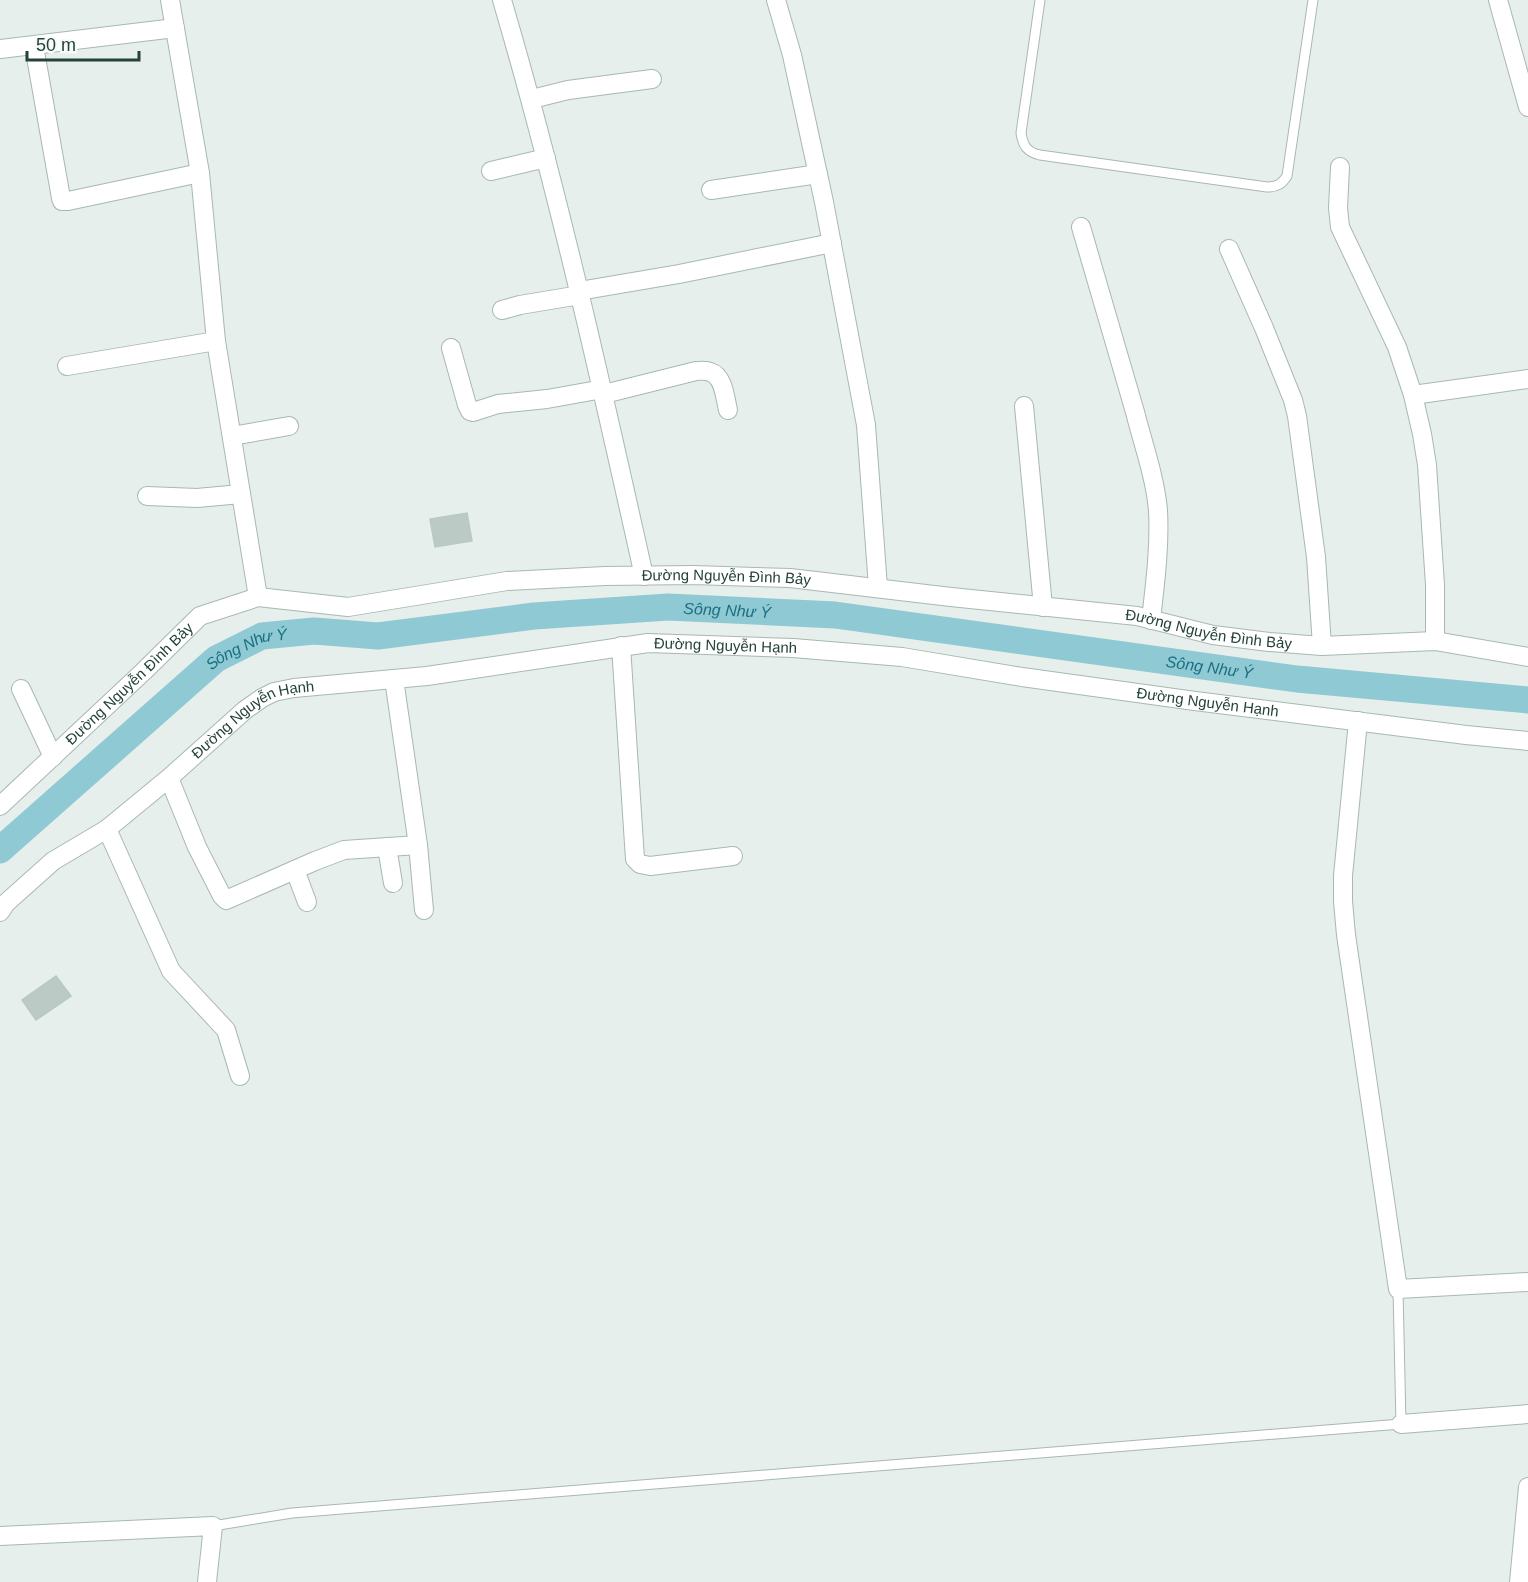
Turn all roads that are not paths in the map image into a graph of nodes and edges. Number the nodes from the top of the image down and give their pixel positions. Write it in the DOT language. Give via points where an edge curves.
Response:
graph roads {
  1 [pos="170,0"];
  2 [pos="502,0"];
  3 [pos="776,0"];
  4 [pos="1040,0"];
  5 [pos="1313,0"];
  6 [pos="1498,0"];
  7 [pos="175,28"];
  8 [pos="34,46"];
  9 [pos="0,49"];
  10 [pos="652,79"];
  11 [pos="532,99"];
  12 [pos="1528,106"];
  13 [pos="546,158"];
  14 [pos="1340,167"];
  15 [pos="491,171"];
  16 [pos="200,173"];
  17 [pos="818,174"];
  18 [pos="711,190"];
  19 [pos="1081,228"];
  20 [pos="832,243"];
  21 [pos="1229,249"];
  22 [pos="580,293"];
  23 [pos="502,310"];
  24 [pos="216,341"];
  25 [pos="451,348"];
  26 [pos="67,366"];
  27 [pos="1528,379"];
  28 [pos="603,392"];
  29 [pos="1413,395"];
  30 [pos="1024,406"];
  31 [pos="728,410"];
  32 [pos="289,426"];
  33 [pos="232,436"];
  34 [pos="241,494"];
  35 [pos="147,496"];
  36 [pos="644,576"];
  37 [pos="878,587"];
  38 [pos="258,597"];
  39 [pos="1043,607"];
  40 [pos="1151,620"];
  41 [pos="1435,641"];
  42 [pos="621,646"];
  43 [pos="1322,646"];
  44 [pos="1528,657"];
  45 [pos="394,679"];
  46 [pos="21,689"];
  47 [pos="1358,721"];
  48 [pos="1528,741"];
  49 [pos="53,757"];
  50 [pos="169,778"];
  51 [pos="0,806"];
  52 [pos="107,829"];
  53 [pos="418,844"];
  54 [pos="387,847"];
  55 [pos="733,856"];
  56 [pos="296,870"];
  57 [pos="393,883"];
  58 [pos="307,902"];
  59 [pos="424,910"];
  60 [pos="0,912"];
  61 [pos="240,1076"];
  62 [pos="1528,1282"];
  63 [pos="1398,1289"];
  64 [pos="1528,1414"];
  65 [pos="1401,1424"];
  66 [pos="1528,1487"];
  67 [pos="213,1526"];
  68 [pos="0,1536"];
  69 [pos="207,1582"];
  70 [pos="1519,1582"];
  1 -- 7 [label="street"];
  2 -- 11 [label="street"];
  3 -- 17 [label="street"];
  4 -- 5 [label="lane" via="1022,133 1022,141 1032,153 1267,187 1279,186 1287,176"];
  6 -- 12 [label="street"];
  7 -- 8 [label="street"];
  7 -- 16 [label="street"];
  8 -- 9 [label="street"];
  8 -- 16 [label="street" via="62,201"];
  10 -- 11 [label="street"];
  11 -- 13 [label="street"];
  13 -- 15 [label="street"];
  13 -- 22 [label="street"];
  14 -- 29 [label="street" via="1340,228 1397,347"];
  16 -- 24 [label="street"];
  17 -- 18 [label="street"];
  17 -- 20 [label="street"];
  19 -- 40 [label="street" via="1158,508"];
  20 -- 22 [label="street"];
  20 -- 37 [label="street" via="866,425"];
  21 -- 43 [label="street" via="1297,416 1316,557"];
  22 -- 23 [label="street"];
  22 -- 28 [label="street"];
  24 -- 26 [label="street"];
  24 -- 33 [label="street"];
  25 -- 28 [label="street" via="467,405 473,412 498,404"];
  27 -- 29 [label="street"];
  28 -- 31 [label="street" via="696,371 710,372 721,382"];
  28 -- 36 [label="street"];
  29 -- 41 [label="street" via="1427,465"];
  30 -- 39 [label="street"];
  32 -- 33 [label="street"];
  33 -- 34 [label="street"];
  34 -- 35 [label="street" via="197,498"];
  34 -- 38 [label="street"];
  36 -- 37 [label="street, Đường Nguyễn Đình Bảy" via="790,578"];
  36 -- 38 [label="street, Đường Nguyễn Đình Bảy" via="507,581 348,607"];
  37 -- 39 [label="street, Đường Nguyễn Đình Bảy"];
  38 -- 49 [label="street, Đường Nguyễn Đình Bảy" via="200,616"];
  39 -- 40 [label="street, Đường Nguyễn Đình Bảy"];
  40 -- 43 [label="street, Đường Nguyễn Đình Bảy" via="1213,635"];
  41 -- 43 [label="street, Đường Nguyễn Đình Bảy"];
  41 -- 44 [label="street, Đường Nguyễn Đình Bảy"];
  42 -- 45 [label="street, Đường Nguyễn Hạnh"];
  42 -- 47 [label="street, Đường Nguyễn Hạnh" via="648,643 783,648 902,657 1057,682"];
  42 -- 55 [label="street" via="635,859 650,866"];
  45 -- 50 [label="street, Đường Nguyễn Hạnh" via="274,692 245,710"];
  45 -- 53 [label="street"];
  46 -- 49 [label="street"];
  47 -- 48 [label="street, Đường Nguyễn Hạnh"];
  47 -- 63 [label="street" via="1343,901"];
  49 -- 51 [label="street, Đường Nguyễn Đình Bảy"];
  50 -- 52 [label="street, Đường Nguyễn Hạnh"];
  50 -- 56 [label="street" via="197,847 226,900"];
  52 -- 60 [label="street, Đường Nguyễn Hạnh" via="53,861"];
  52 -- 61 [label="street" via="171,971 226,1030"];
  53 -- 54 [label="street"];
  53 -- 59 [label="street"];
  54 -- 56 [label="street" via="344,850"];
  54 -- 57 [label="street"];
  56 -- 58 [label="street"];
  62 -- 63 [label="street"];
  63 -- 65 [label="lane"];
  64 -- 65 [label="street"];
  65 -- 67 [label="lane" via="292,1513"];
  66 -- 70 [label="street"];
  67 -- 68 [label="street"];
  67 -- 69 [label="street"];
}
